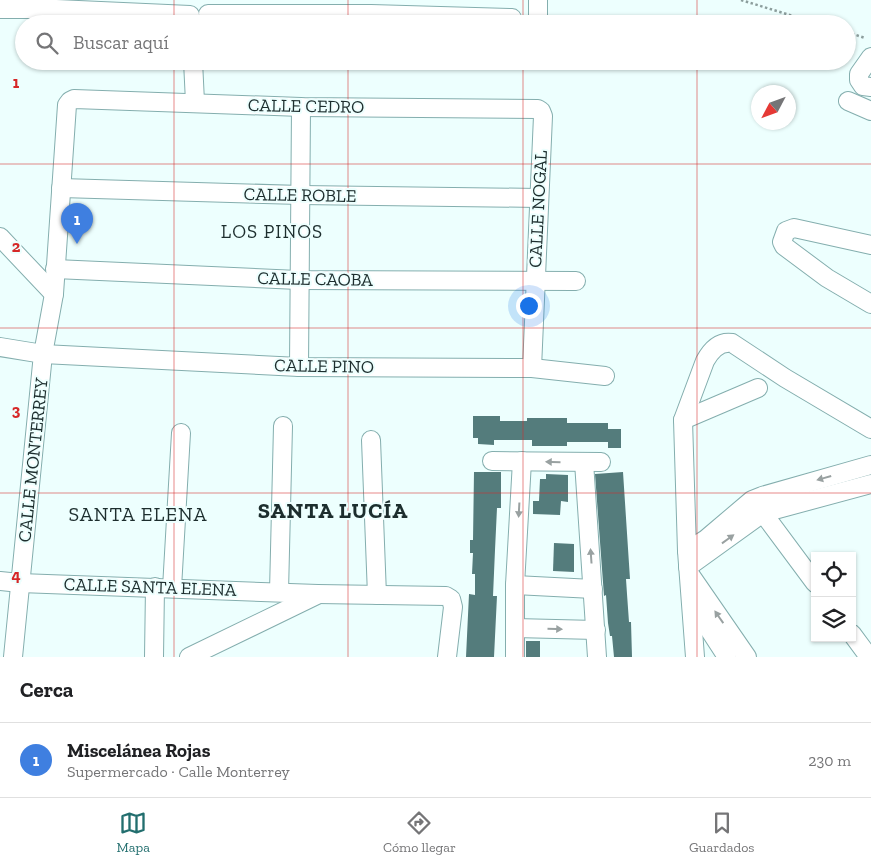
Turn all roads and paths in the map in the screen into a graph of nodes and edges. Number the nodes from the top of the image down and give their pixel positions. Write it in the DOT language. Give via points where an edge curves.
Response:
graph roads {
  1 [pos="538,0"];
  2 [pos="741,0"];
  3 [pos="56,5"];
  4 [pos="136,7"];
  5 [pos="279,7"];
  6 [pos="369,7"];
  7 [pos="461,8"];
  8 [pos="0,9"];
  9 [pos="190,13"];
  10 [pos="208,14"];
  11 [pos="497,15"];
  12 [pos="538,15"];
  13 [pos="790,15"];
  14 [pos="856,35"];
  15 [pos="865,38"];
  16 [pos="871,57"];
  17 [pos="193,70"];
  18 [pos="871,87"];
  19 [pos="70,100"];
  20 [pos="848,101"];
  21 [pos="195,102"];
  22 [pos="301,107"];
  23 [pos="541,111"];
  24 [pos="871,111"];
  25 [pos="61,188"];
  26 [pos="301,195"];
  27 [pos="538,198"];
  28 [pos="0,237"];
  29 [pos="871,245"];
  30 [pos="55,269"];
  31 [pos="298,280"];
  32 [pos="535,280"];
  33 [pos="576,281"];
  34 [pos="54,294"];
  35 [pos="871,304"];
  36 [pos="0,347"];
  37 [pos="43,354"];
  38 [pos="299,367"];
  39 [pos="532,368"];
  40 [pos="605,376"];
  41 [pos="758,388"];
  42 [pos="683,420"];
  43 [pos="283,426"];
  44 [pos="871,429"];
  45 [pos="181,433"];
  46 [pos="371,440"];
  47 [pos="492,460"];
  48 [pos="522,461"];
  49 [pos="870,467"];
  50 [pos="871,484"];
  51 [pos="763,513"];
  52 [pos="688,564"];
  53 [pos="811,579"];
  54 [pos="0,581"];
  55 [pos="20,583"];
  56 [pos="515,585"];
  57 [pos="163,588"];
  58 [pos="593,589"];
  59 [pos="279,592"];
  60 [pos="318,594"];
  61 [pos="377,595"];
  62 [pos="692,603"];
  63 [pos="515,628"];
  64 [pos="596,630"];
  65 [pos="856,639"];
  66 [pos="12,657"];
  67 [pos="154,657"];
  68 [pos="189,657"];
  69 [pos="447,657"];
  70 [pos="515,657"];
  71 [pos="596,657"];
  72 [pos="695,657"];
  73 [pos="727,657"];
  74 [pos="747,657"];
  75 [pos="869,657"];
  1 -- 12 [label="street"];
  2 -- 13 [label="path"];
  3 -- 4 [label="street"];
  3 -- 8 [label="street"];
  4 -- 9 [label="street"];
  5 -- 6 [label="street"];
  5 -- 10 [label="street"];
  6 -- 7 [label="street"];
  7 -- 11 [label="street"];
  14 -- 15 [label="path"];
  16 -- 18 [label="street" via="858,74 862,86"];
  17 -- 21 [label="street"];
  19 -- 21 [label="street, CALLE CEDRO"];
  19 -- 25 [label="street, CALLE MONTERREY"];
  20 -- 24 [label="street"];
  21 -- 22 [label="street, CALLE CEDRO"];
  22 -- 23 [label="street, CALLE CEDRO" via="534,108"];
  22 -- 26 [label="street"];
  23 -- 27 [label="street, CALLE NOGAL"];
  25 -- 26 [label="street, CALLE ROBLE"];
  25 -- 30 [label="street, CALLE MONTERREY"];
  26 -- 27 [label="street, CALLE ROBLE"];
  26 -- 31 [label="street"];
  27 -- 32 [label="street, CALLE NOGAL"];
  28 -- 34 [label="street"];
  29 -- 35 [label="street" via="794,228 786,231 782,242 827,278"];
  30 -- 31 [label="street, CALLE CAOBA"];
  30 -- 34 [label="street, CALLE MONTERREY"];
  31 -- 32 [label="street, CALLE CAOBA"];
  31 -- 38 [label="street"];
  32 -- 33 [label="street, CALLE CAOBA"];
  32 -- 39 [label="street, CALLE NOGAL"];
  34 -- 37 [label="street, CALLE MONTERREY"];
  36 -- 37 [label="street, CALLE PINO"];
  37 -- 38 [label="street, CALLE PINO"];
  37 -- 55 [label="street, CALLE MONTERREY"];
  38 -- 39 [label="street, CALLE PINO"];
  39 -- 40 [label="street, CALLE PINO"];
  41 -- 42 [label="street"];
  42 -- 44 [label="street" via="705,361 715,347 724,342 732,343"];
  42 -- 52 [label="street"];
  43 -- 59 [label="street"];
  45 -- 57 [label="street"];
  46 -- 61 [label="street"];
  47 -- 48 [label="street"];
  48 -- 56 [label="street, one-way"];
  58 -- 48 [label="street, one-way" via="593,462"];
  49 -- 52 [label="street, one-way" via="752,500 706,539"];
  50 -- 51 [label="street"];
  52 -- 51 [label="street, one-way"];
  51 -- 53 [label="street"];
  52 -- 62 [label="street"];
  74 -- 52 [label="street, one-way"];
  54 -- 55 [label="street, CALLE SANTA ELENA"];
  55 -- 57 [label="street, CALLE SANTA ELENA"];
  55 -- 66 [label="street, CALLE MONTERREY"];
  56 -- 58 [label="street"];
  56 -- 63 [label="street"];
  57 -- 59 [label="street, CALLE SANTA ELENA"];
  57 -- 67 [label="street"];
  58 -- 64 [label="street"];
  59 -- 60 [label="street, CALLE SANTA ELENA"];
  60 -- 61 [label="street, CALLE SANTA ELENA"];
  60 -- 68 [label="street"];
  61 -- 69 [label="street, CALLE SANTA ELENA" via="438,594 451,599 453,607"];
  62 -- 72 [label="street"];
  62 -- 73 [label="street"];
  63 -- 64 [label="street, one-way"];
  63 -- 70 [label="street"];
  64 -- 71 [label="street"];
  65 -- 75 [label="street"];
}
